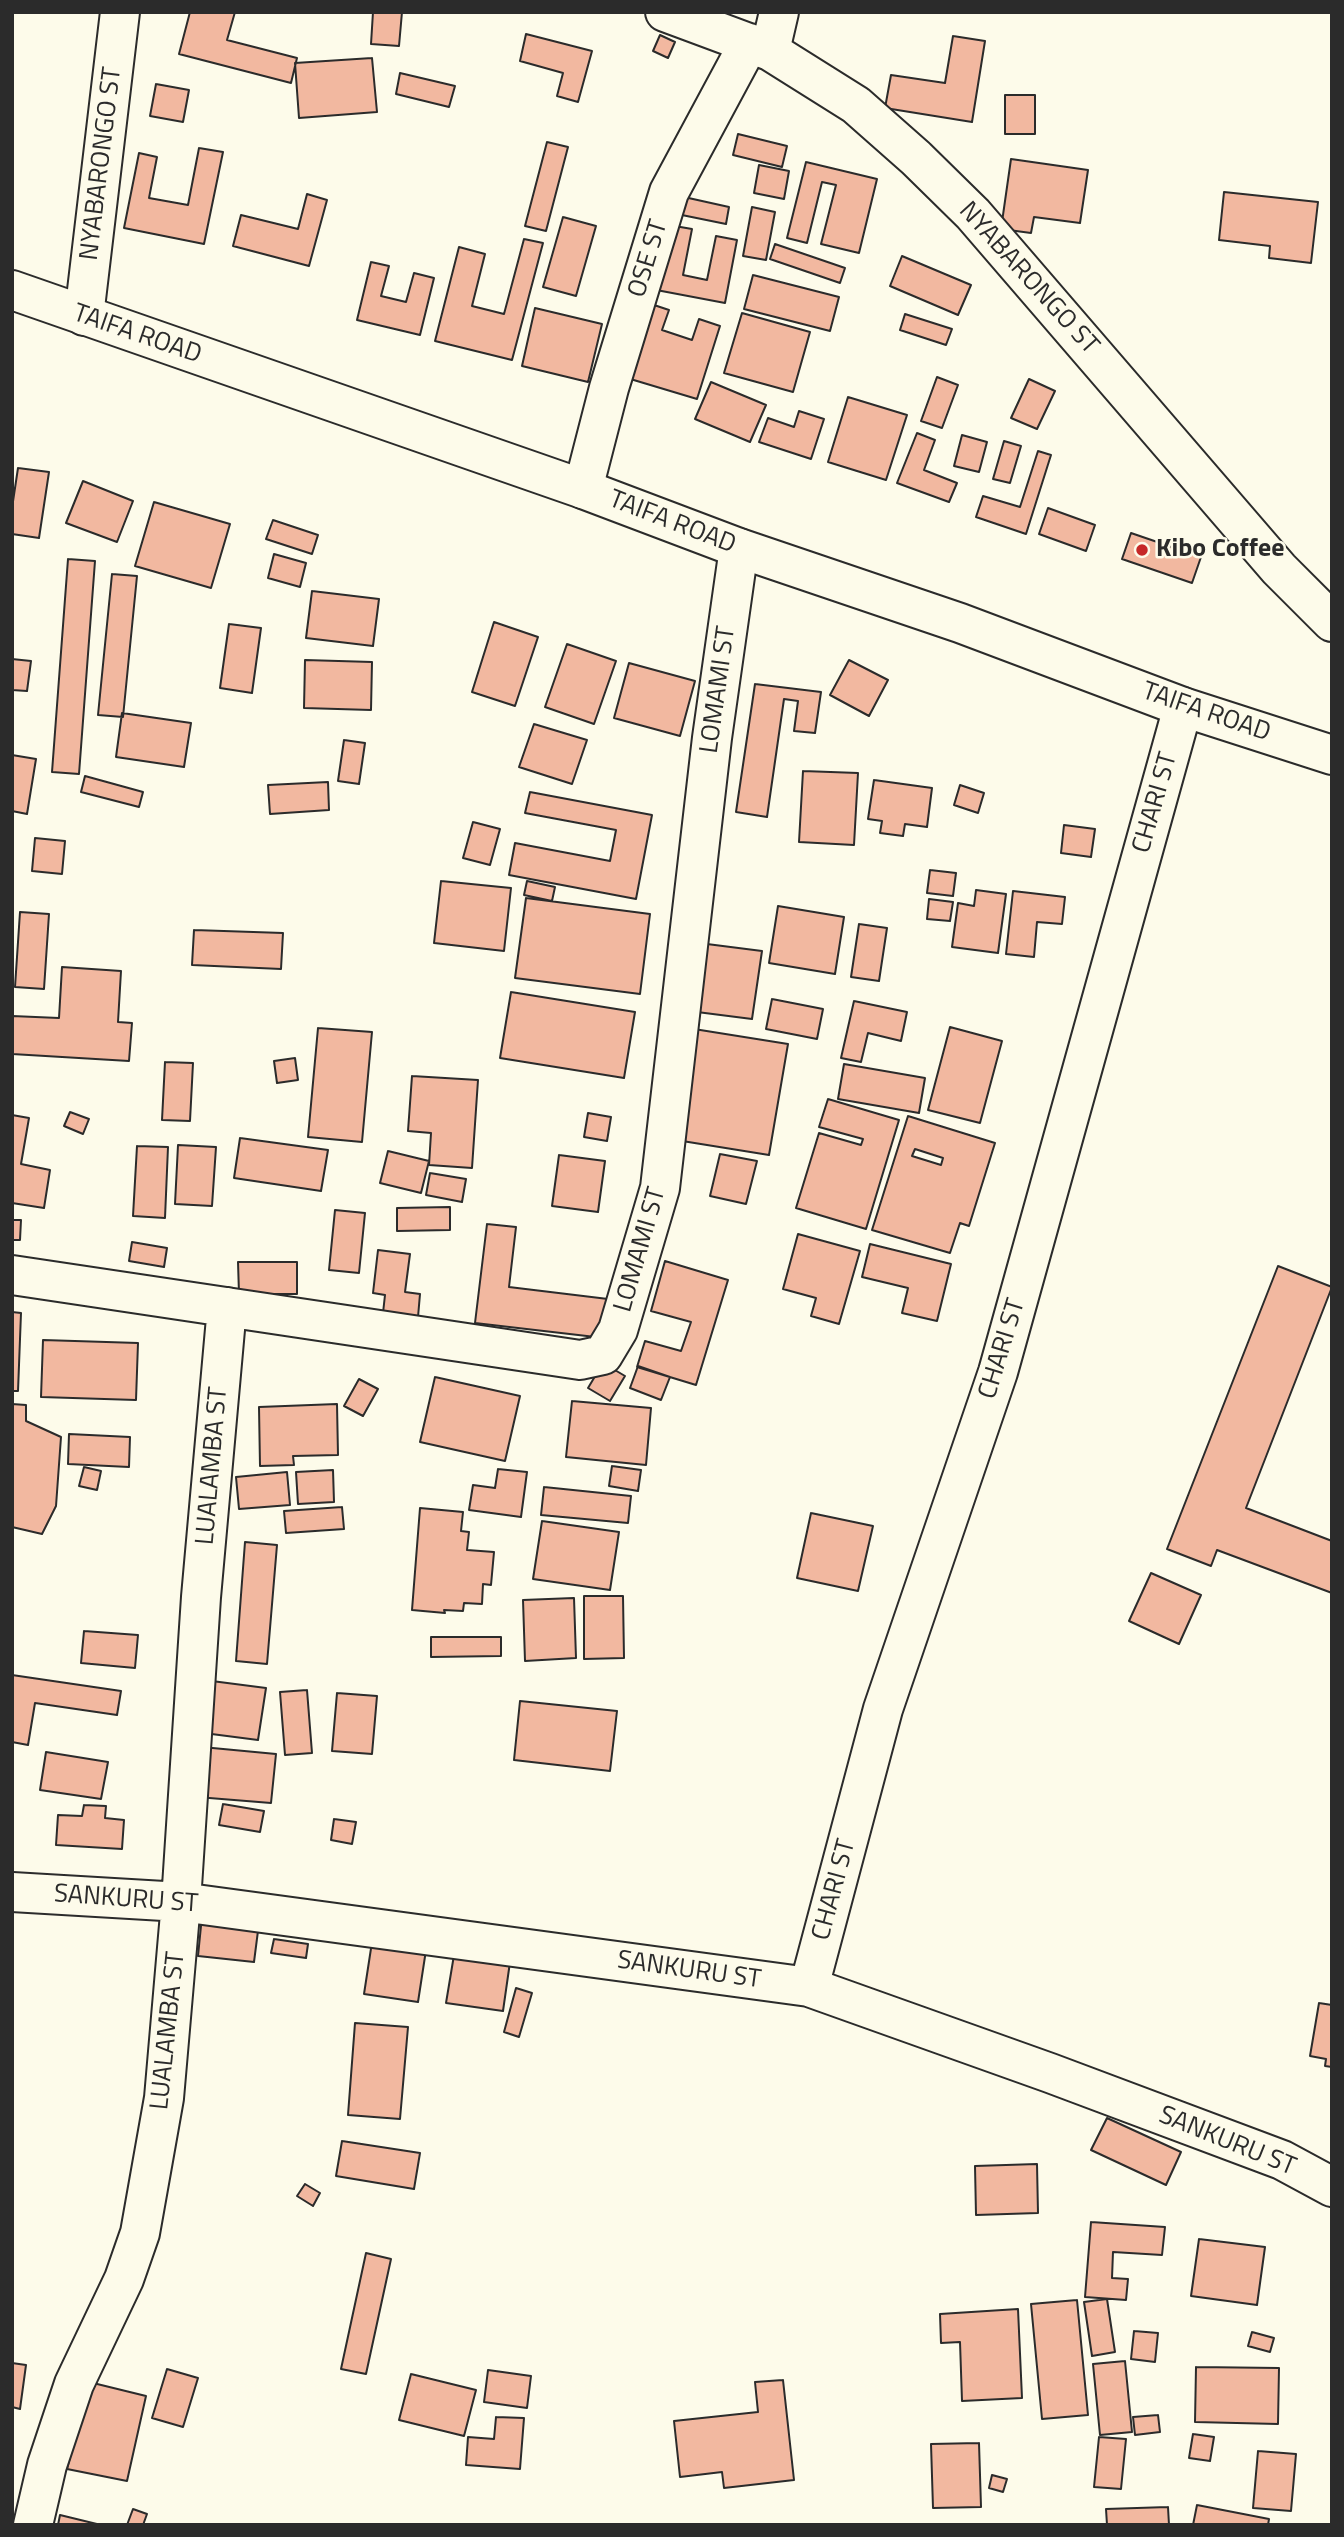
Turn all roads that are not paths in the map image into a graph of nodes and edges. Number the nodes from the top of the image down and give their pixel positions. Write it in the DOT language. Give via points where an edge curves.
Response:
graph roads {
  1 [pos="120,12"];
  2 [pos="665,12"];
  3 [pos="779,12"];
  4 [pos="760,47"];
  5 [pos="12,290"];
  6 [pos="84,317"];
  7 [pos="583,489"];
  8 [pos="739,548"];
  9 [pos="1332,622"];
  10 [pos="1183,707"];
  11 [pos="1332,755"];
  12 [pos="12,1275"];
  13 [pos="227,1307"];
  14 [pos="12,1892"];
  15 [pos="181,1902"];
  16 [pos="809,1987"];
  17 [pos="1332,2187"];
  18 [pos="33,2525"];
  1 -- 6 [label="main road, NYABARONGO ST"];
  2 -- 4 [label="main road, NYABARONGO ST"];
  3 -- 4 [label="main road, OSE ST"];
  4 -- 7 [label="main road, OSE ST" via="669,192"];
  4 -- 9 [label="main road, NYABARONGO ST" via="856,105 972,214 1279,569"];
  5 -- 6 [label="main road, TAIFA ROAD"];
  6 -- 7 [label="main road, TAIFA ROAD"];
  7 -- 8 [label="main road, TAIFA ROAD"];
  8 -- 10 [label="main road, TAIFA ROAD" via="960,623"];
  8 -- 13 [label="main road, LOMAMI ST" via="712,737 660,1188 618,1330 603,1354 580,1360"];
  10 -- 11 [label="main road, TAIFA ROAD"];
  10 -- 16 [label="main road, CHARI ST" via="998,1372 883,1709"];
  12 -- 13 [label="main road, LOMAMI ST"];
  13 -- 15 [label="main road, LUALAMBA ST" via="201,1597"];
  14 -- 15 [label="main road, SANKURU ST"];
  15 -- 16 [label="main road, SANKURU ST"];
  15 -- 18 [label="main road, LUALAMBA ST" via="164,2098 140,2233 124,2279 74,2384"];
  16 -- 17 [label="main road, SANKURU ST" via="1282,2160"];
}
